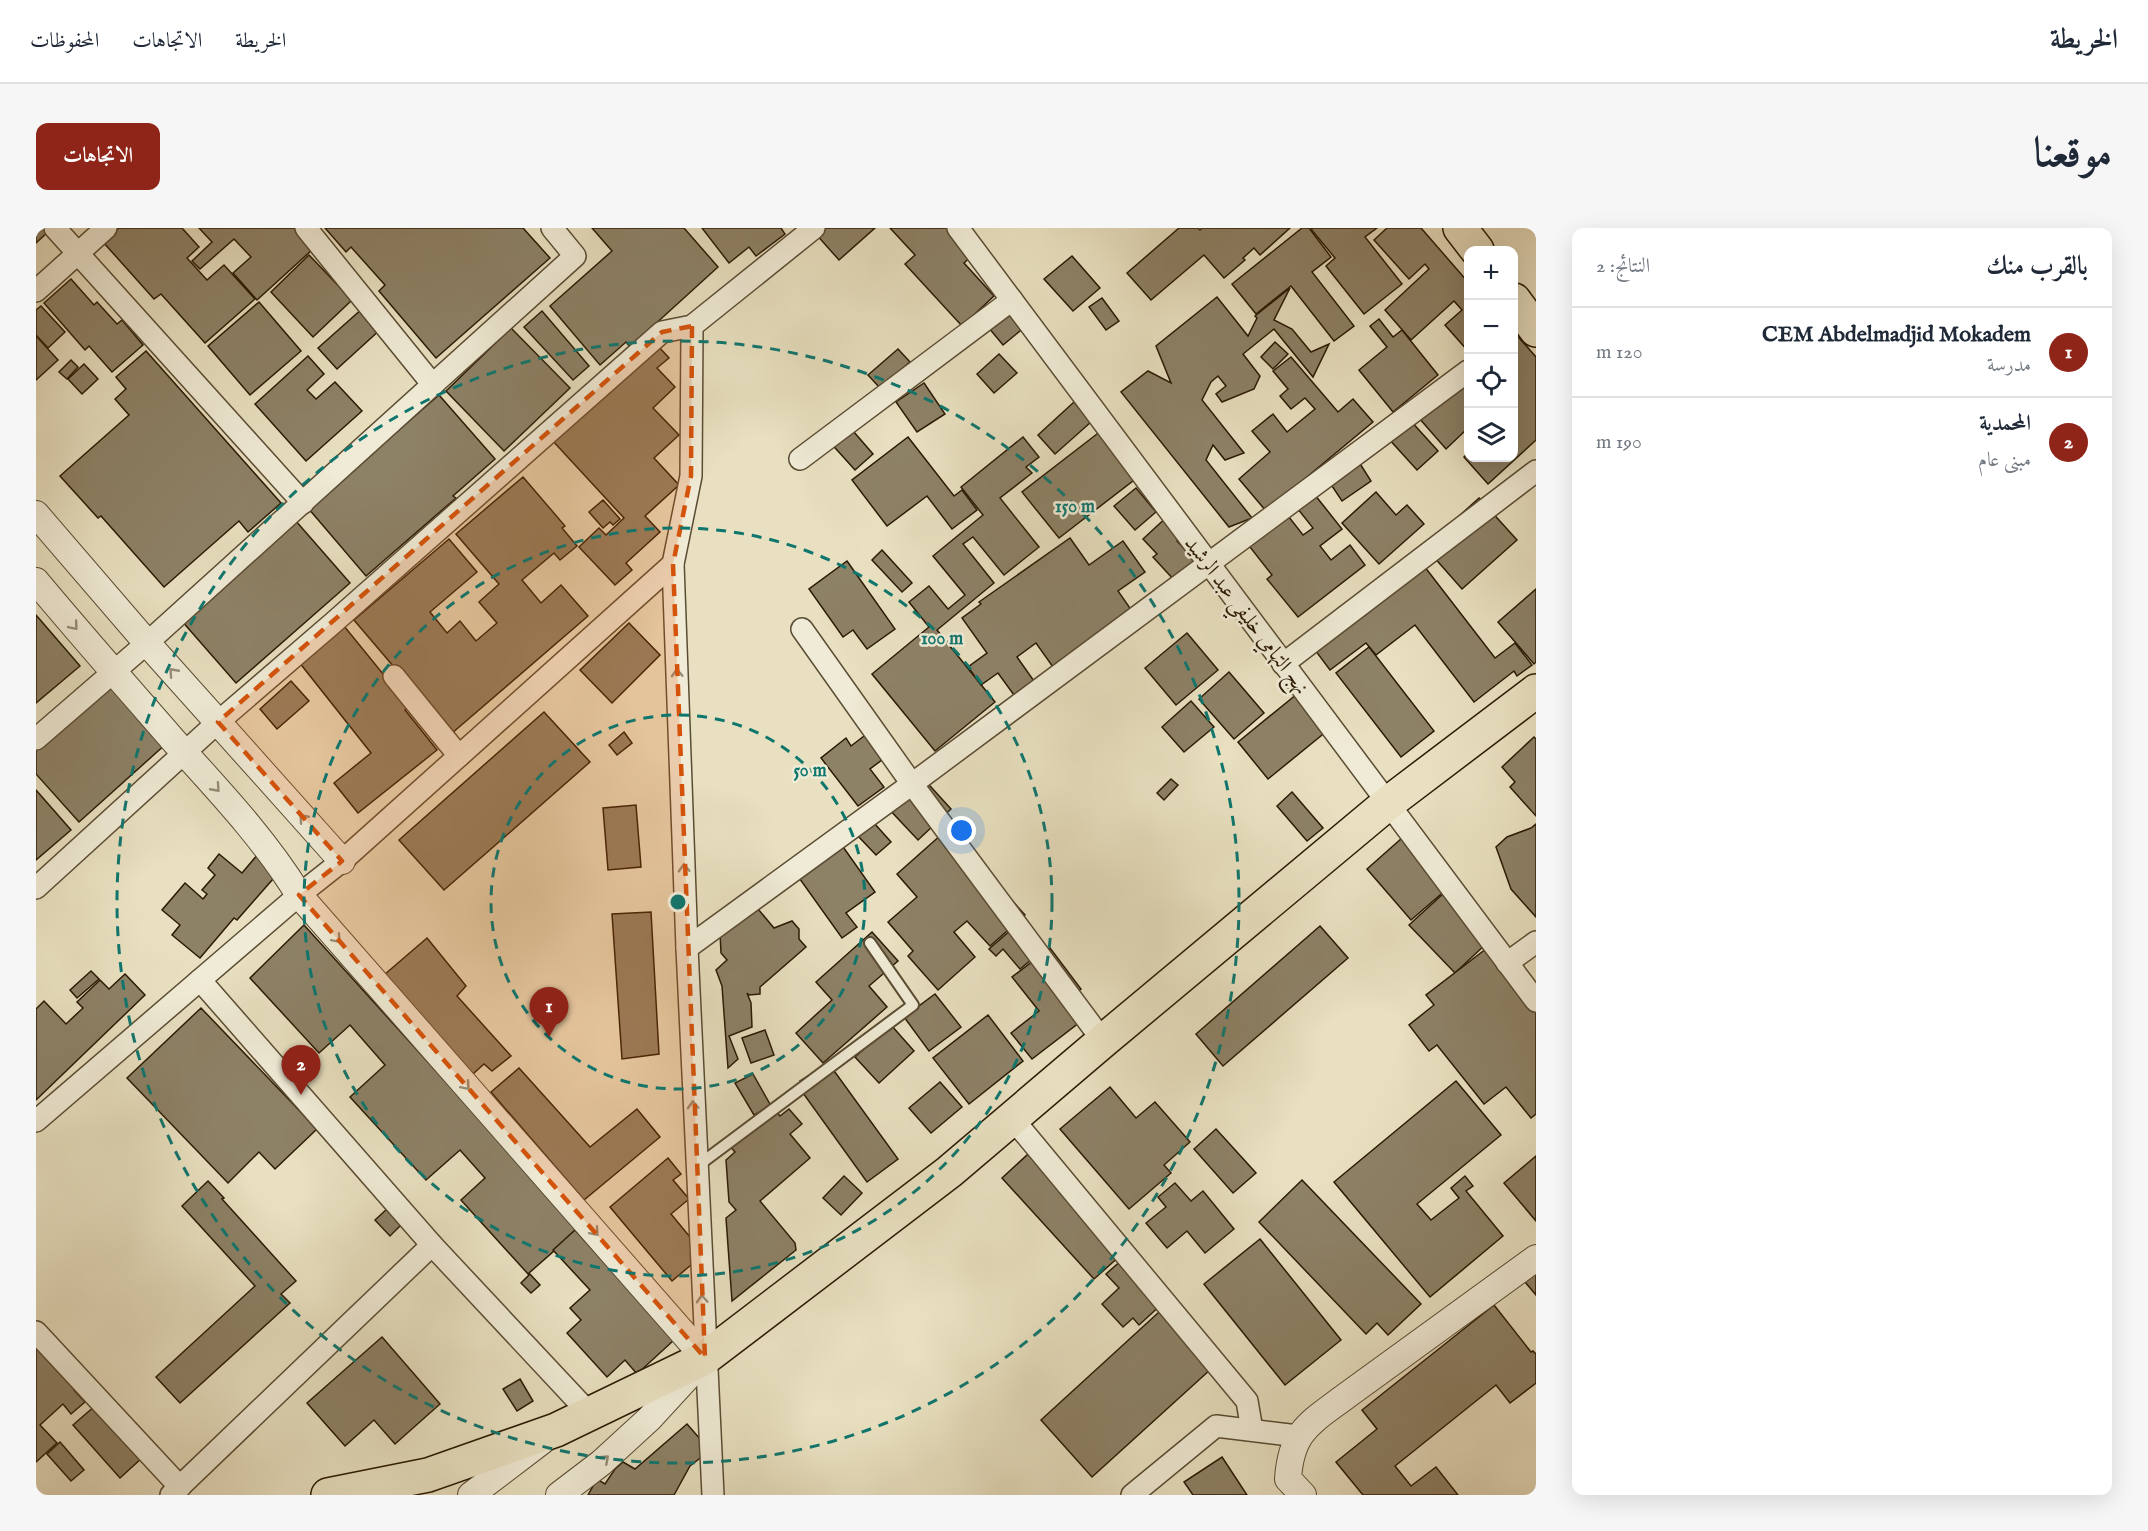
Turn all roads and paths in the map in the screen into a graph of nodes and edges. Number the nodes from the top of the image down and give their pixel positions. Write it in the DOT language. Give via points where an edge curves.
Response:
graph roads {
  1 [pos="55,228"];
  2 [pos="106,228"];
  3 [pos="306,228"];
  4 [pos="552,228"];
  5 [pos="814,228"];
  6 [pos="958,228"];
  7 [pos="1460,228"];
  8 [pos="1474,246"];
  9 [pos="78,253"];
  10 [pos="36,291"];
  11 [pos="1012,300"];
  12 [pos="692,326"];
  13 [pos="1464,373"];
  14 [pos="433,385"];
  15 [pos="800,459"];
  16 [pos="1536,471"];
  17 [pos="303,503"];
  18 [pos="36,514"];
  19 [pos="1208,563"];
  20 [pos="673,564"];
  21 [pos="36,581"];
  22 [pos="802,629"];
  23 [pos="147,643"];
  24 [pos="1283,664"];
  25 [pos="113,672"];
  26 [pos="394,676"];
  27 [pos="1536,691"];
  28 [pos="218,722"];
  29 [pos="36,739"];
  30 [pos="185,753"];
  31 [pos="459,756"];
  32 [pos="912,784"];
  33 [pos="1387,804"];
  34 [pos="342,861"];
  35 [pos="36,888"];
  36 [pos="299,895"];
  37 [pos="1536,942"];
  38 [pos="870,944"];
  39 [pos="687,948"];
  40 [pos="1507,963"];
  41 [pos="200,980"];
  42 [pos="1536,1001"];
  43 [pos="1103,1041"];
  44 [pos="1012,1118"];
  45 [pos="36,1121"];
  46 [pos="696,1167"];
  47 [pos="432,1245"];
  48 [pos="1536,1258"];
  49 [pos="36,1332"];
  50 [pos="705,1358"];
  51 [pos="590,1414"];
  52 [pos="556,1430"];
  53 [pos="1252,1430"];
  54 [pos="1298,1436"];
  55 [pos="176,1491"];
  56 [pos="328,1495"];
  57 [pos="471,1495"];
  58 [pos="559,1495"];
  59 [pos="713,1495"];
  60 [pos="1132,1495"];
  61 [pos="1303,1495"];
  1 -- 9 [label="street"];
  2 -- 9 [label="street"];
  3 -- 14 [label="street"];
  4 -- 14 [label="street" via="575,256"];
  5 -- 12 [label="street"];
  6 -- 11 [label="street, نهج التهامي خليفي عبد الرشيد"];
  7 -- 8 [label="main road"];
  9 -- 10 [label="street"];
  9 -- 17 [label="street"];
  11 -- 15 [label="street"];
  11 -- 19 [label="street, نهج التهامي خليفي عبد الرشيد"];
  12 -- 20 [label="street" via="691,476"];
  12 -- 28 [label="street" via="662,332"];
  13 -- 19 [label="street"];
  14 -- 17 [label="street"];
  16 -- 24 [label="street"];
  17 -- 23 [label="street"];
  18 -- 23 [label="street"];
  19 -- 24 [label="street, نهج التهامي خليفي عبد الرشيد"];
  19 -- 32 [label="street"];
  20 -- 31 [label="street"];
  39 -- 20 [label="street, one-way"];
  21 -- 25 [label="street, one-way"];
  22 -- 32 [label="street"];
  23 -- 25 [label="street"];
  28 -- 23 [label="street, one-way"];
  24 -- 33 [label="street, نهج التهامي خليفي عبد الرشيد"];
  25 -- 29 [label="street"];
  25 -- 30 [label="street"];
  26 -- 31 [label="street"];
  27 -- 33 [label="main road"];
  28 -- 30 [label="street"];
  34 -- 28 [label="street, one-way"];
  30 -- 35 [label="street"];
  30 -- 36 [label="street, one-way" via="256,833"];
  31 -- 34 [label="street"];
  32 -- 39 [label="street"];
  32 -- 43 [label="street"];
  33 -- 40 [label="street, نهج التهامي خليفي عبد الرشيد"];
  33 -- 43 [label="main road"];
  34 -- 36 [label="street"];
  36 -- 41 [label="street"];
  36 -- 50 [label="street, one-way"];
  37 -- 40 [label="street"];
  38 -- 46 [label="lane" via="913,1005"];
  46 -- 39 [label="street, one-way"];
  40 -- 42 [label="street, نهج التهامي خليفي عبد الرشيد"];
  41 -- 45 [label="street"];
  41 -- 47 [label="street"];
  43 -- 44 [label="main road"];
  44 -- 50 [label="main road" via="949,1172"];
  44 -- 53 [label="street" via="1247,1401"];
  50 -- 46 [label="street, one-way"];
  47 -- 51 [label="street"];
  47 -- 55 [label="street"];
  48 -- 54 [label="street" via="1346,1396"];
  49 -- 55 [label="street"];
  50 -- 51 [label="main road"];
  58 -- 50 [label="street, one-way" via="649,1419"];
  50 -- 59 [label="street"];
  51 -- 52 [label="main road"];
  52 -- 56 [label="main road" via="428,1475"];
  52 -- 57 [label="street"];
  53 -- 54 [label="street"];
  53 -- 60 [label="street" via="1216,1426"];
  54 -- 61 [label="street" via="1289,1460 1288,1479"];
}
